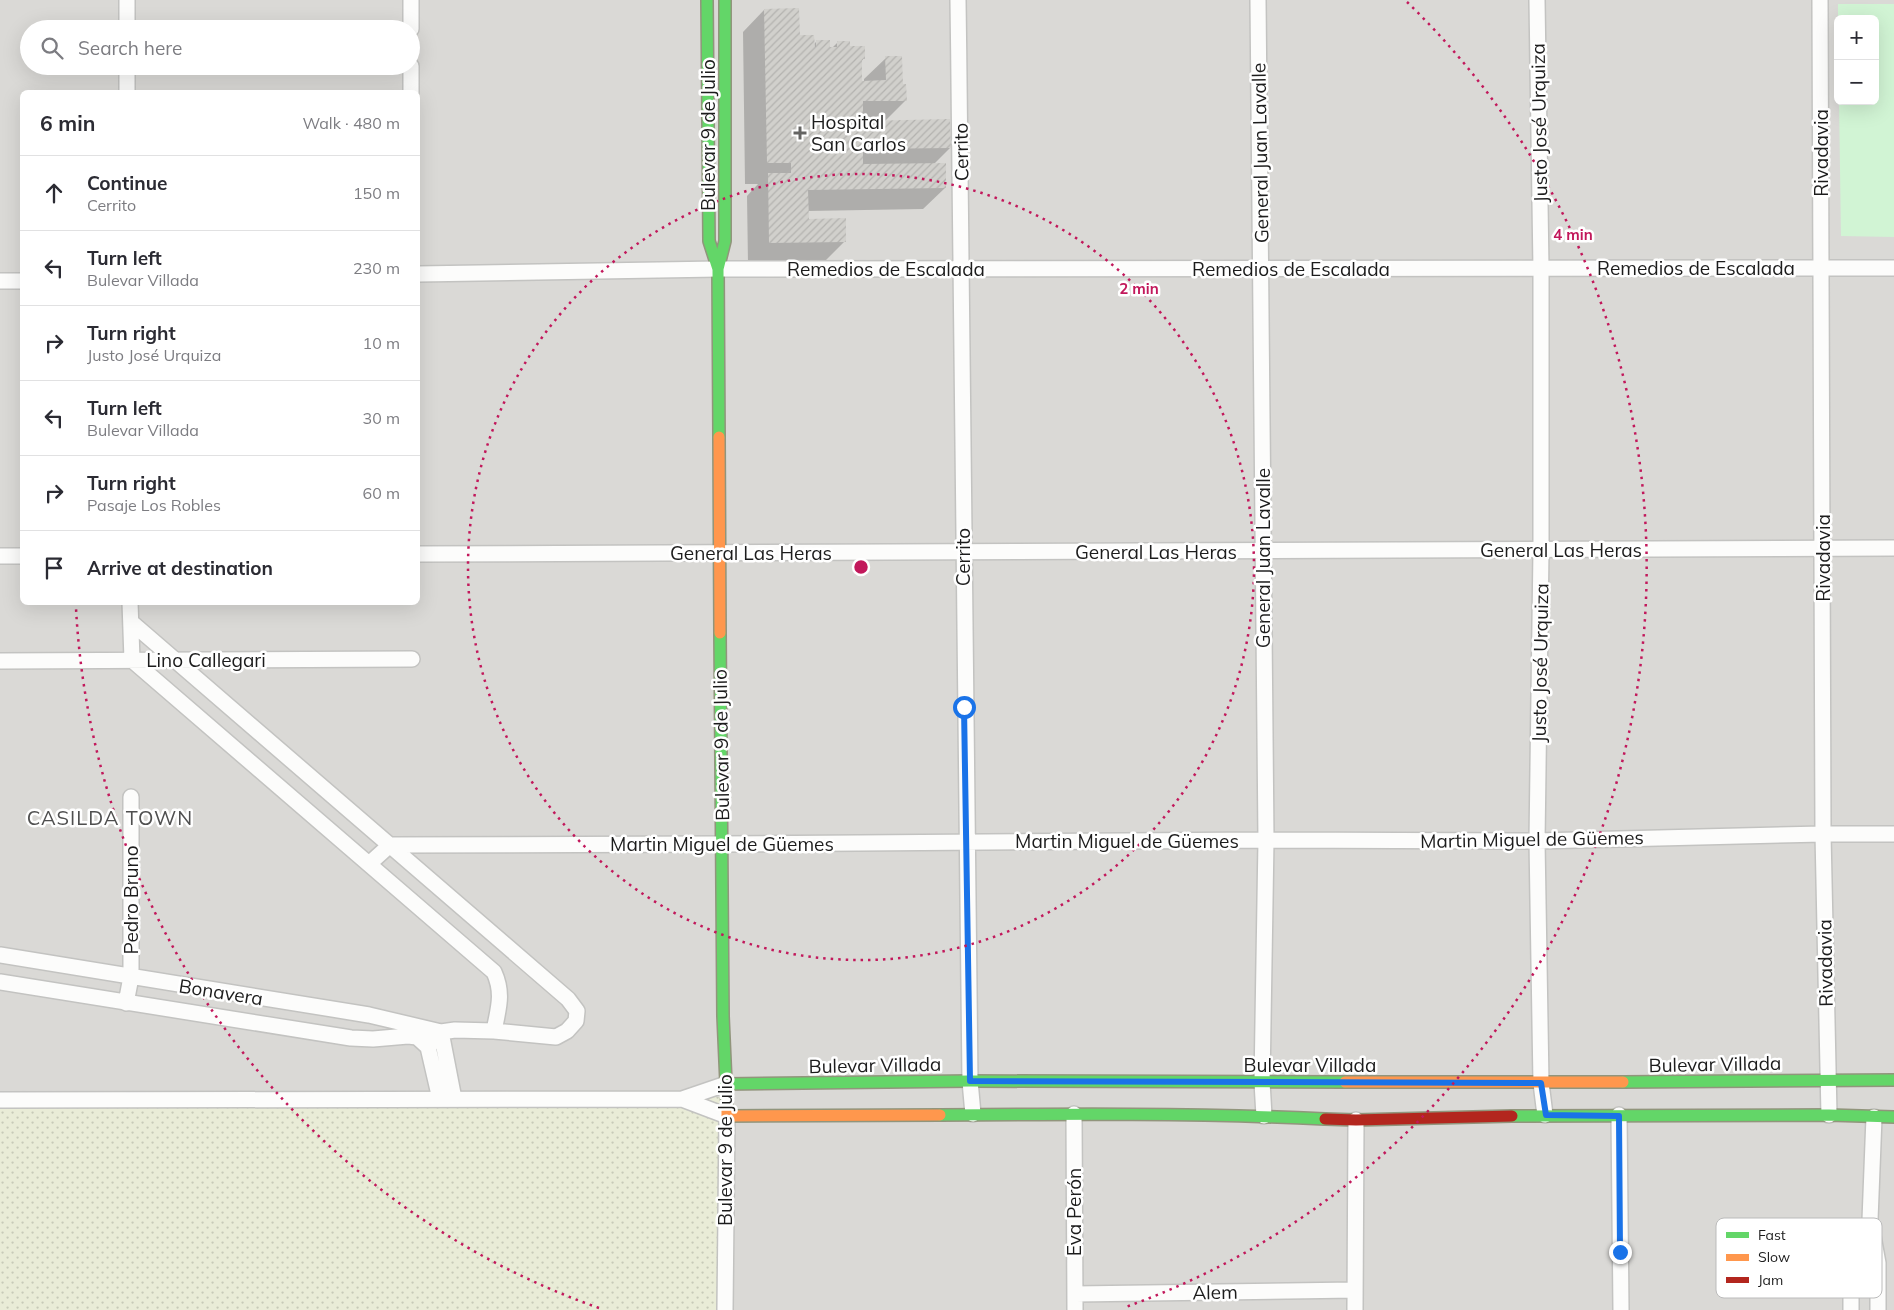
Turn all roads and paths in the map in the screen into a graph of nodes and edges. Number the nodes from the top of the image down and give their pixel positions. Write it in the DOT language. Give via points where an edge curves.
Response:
graph roads {
  1 [pos="127,0"];
  2 [pos="411,0"];
  3 [pos="707,0"];
  4 [pos="725,0"];
  5 [pos="958,0"];
  6 [pos="1258,0"];
  7 [pos="1537,0"];
  8 [pos="1820,0"];
  9 [pos="127,20"];
  10 [pos="411,20"];
  11 [pos="127,75"];
  12 [pos="411,75"];
  13 [pos="127,90"];
  14 [pos="411,90"];
  15 [pos="1822,267"];
  16 [pos="1894,268"];
  17 [pos="718,269"];
  18 [pos="962,269"];
  19 [pos="1262,269"];
  20 [pos="1540,269"];
  21 [pos="420,274"];
  22 [pos="0,281"];
  23 [pos="20,281"];
  24 [pos="1823,548"];
  25 [pos="1894,548"];
  26 [pos="1542,550"];
  27 [pos="1263,551"];
  28 [pos="963,552"];
  29 [pos="719,553"];
  30 [pos="420,554"];
  31 [pos="0,556"];
  32 [pos="20,556"];
  33 [pos="130,605"];
  34 [pos="130,622"];
  35 [pos="412,659"];
  36 [pos="132,660"];
  37 [pos="175,660"];
  38 [pos="0,661"];
  39 [pos="131,797"];
  40 [pos="1823,834"];
  41 [pos="1894,834"];
  42 [pos="1266,840"];
  43 [pos="1537,841"];
  44 [pos="966,842"];
  45 [pos="722,844"];
  46 [pos="390,845"];
  47 [pos="369,864"];
  48 [pos="0,955"];
  49 [pos="131,977"];
  50 [pos="0,982"];
  51 [pos="126,1003"];
  52 [pos="494,1031"];
  53 [pos="441,1032"];
  54 [pos="428,1047"];
  55 [pos="1828,1080"];
  56 [pos="1894,1080"];
  57 [pos="970,1081"];
  58 [pos="1262,1082"];
  59 [pos="1541,1083"];
  60 [pos="726,1084"];
  61 [pos="447,1099"];
  62 [pos="682,1099"];
  63 [pos="0,1100"];
  64 [pos="973,1114"];
  65 [pos="1074,1114"];
  66 [pos="1546,1115"];
  67 [pos="1829,1115"];
  68 [pos="727,1116"];
  69 [pos="1264,1116"];
  70 [pos="1619,1116"];
  71 [pos="1874,1117"];
  72 [pos="1894,1117"];
  73 [pos="1356,1120"];
  74 [pos="1870,1218"];
  75 [pos="1355,1290"];
  76 [pos="1075,1294"];
  77 [pos="725,1310"];
  78 [pos="1075,1310"];
  79 [pos="1355,1310"];
  80 [pos="1621,1310"];
  1 -- 9 [label="street"];
  2 -- 10 [label="street"];
  3 -- 17 [label="main road, Bulevar 9 de Julio" via="709,241"];
  4 -- 17 [label="main road, Bulevar 9 de Julio" via="726,241"];
  5 -- 18 [label="street, Cerrito"];
  6 -- 19 [label="street, General Juan Lavalle"];
  7 -- 20 [label="street, Justo José Urquiza"];
  8 -- 15 [label="street, Rivadavia"];
  11 -- 13 [label="street"];
  12 -- 14 [label="street"];
  15 -- 16 [label="street, Remedios de Escalada"];
  15 -- 20 [label="street, Remedios de Escalada"];
  15 -- 24 [label="street, Rivadavia"];
  17 -- 18 [label="street, Remedios de Escalada"];
  17 -- 21 [label="street, Remedios de Escalada"];
  17 -- 29 [label="main road, Bulevar 9 de Julio"];
  18 -- 19 [label="street, Remedios de Escalada"];
  18 -- 28 [label="street, Cerrito"];
  19 -- 20 [label="street, Remedios de Escalada"];
  19 -- 27 [label="street, General Juan Lavalle"];
  20 -- 26 [label="street, Justo José Urquiza"];
  22 -- 23 [label="street"];
  24 -- 25 [label="street, General Las Heras"];
  24 -- 26 [label="street, General Las Heras"];
  24 -- 40 [label="street, Rivadavia"];
  26 -- 27 [label="street, General Las Heras"];
  26 -- 43 [label="street, Justo José Urquiza"];
  27 -- 28 [label="street, General Las Heras"];
  27 -- 42 [label="street, General Juan Lavalle"];
  28 -- 29 [label="street, General Las Heras"];
  28 -- 44 [label="street, Cerrito"];
  29 -- 30 [label="street, General Las Heras"];
  29 -- 45 [label="main road, Bulevar 9 de Julio"];
  31 -- 32 [label="street"];
  33 -- 34 [label="street"];
  34 -- 36 [label="street"];
  34 -- 37 [label="street"];
  35 -- 37 [label="street, Lino Callegari"];
  36 -- 37 [label="street, Lino Callegari"];
  36 -- 38 [label="street, Lino Callegari"];
  36 -- 47 [label="street"];
  37 -- 46 [label="street"];
  39 -- 49 [label="street, Pedro Bruno"];
  40 -- 41 [label="street, Martin Miguel de Güemes"];
  40 -- 43 [label="street, Martin Miguel de Güemes"];
  40 -- 55 [label="street, Rivadavia"];
  42 -- 43 [label="street, Martin Miguel de Güemes"];
  42 -- 44 [label="street, Martin Miguel de Güemes"];
  42 -- 58 [label="street, General Juan Lavalle"];
  43 -- 59 [label="street, Justo José Urquiza"];
  44 -- 45 [label="street, Martin Miguel de Güemes"];
  44 -- 57 [label="street, Cerrito"];
  45 -- 46 [label="street, Martin Miguel de Güemes"];
  45 -- 60 [label="main road, Bulevar 9 de Julio"];
  46 -- 47 [label="street"];
  46 -- 52 [label="street, Bonavera" via="568,999 577,1011 576,1021 556,1037"];
  47 -- 52 [label="street" via="494,972 500,996"];
  48 -- 49 [label="street, Bonavera"];
  49 -- 51 [label="street, Pedro Bruno"];
  49 -- 53 [label="street, Bonavera" via="369,1015"];
  50 -- 51 [label="street"];
  51 -- 54 [label="street" via="351,1038 417,1037"];
  52 -- 53 [label="street, Bonavera"];
  53 -- 54 [label="street"];
  53 -- 61 [label="street"];
  54 -- 61 [label="street"];
  55 -- 56 [label="main road, Bulevar Villada"];
  55 -- 59 [label="main road, Bulevar Villada"];
  55 -- 67 [label="street, Rivadavia"];
  57 -- 58 [label="main road, Bulevar Villada"];
  57 -- 60 [label="main road, Bulevar Villada"];
  57 -- 64 [label="street, Cerrito"];
  58 -- 59 [label="main road, Bulevar Villada"];
  58 -- 69 [label="street, General Juan Lavalle"];
  59 -- 66 [label="street, Justo José Urquiza"];
  60 -- 62 [label="street"];
  60 -- 68 [label="main road, Bulevar 9 de Julio"];
  61 -- 62 [label="street"];
  61 -- 63 [label="street"];
  62 -- 68 [label="street"];
  64 -- 65 [label="main road"];
  64 -- 68 [label="main road"];
  65 -- 69 [label="main road"];
  65 -- 76 [label="street, Eva Perón"];
  66 -- 70 [label="main road"];
  66 -- 73 [label="main road"];
  67 -- 70 [label="main road"];
  67 -- 71 [label="main road"];
  68 -- 77 [label="street, Bulevar 9 de Julio"];
  69 -- 73 [label="main road"];
  70 -- 80 [label="street"];
  71 -- 72 [label="main road"];
  71 -- 74 [label="street"];
  73 -- 75 [label="street"];
  75 -- 76 [label="street, Alem"];
  75 -- 79 [label="street"];
  76 -- 78 [label="street, Eva Perón"];
}
